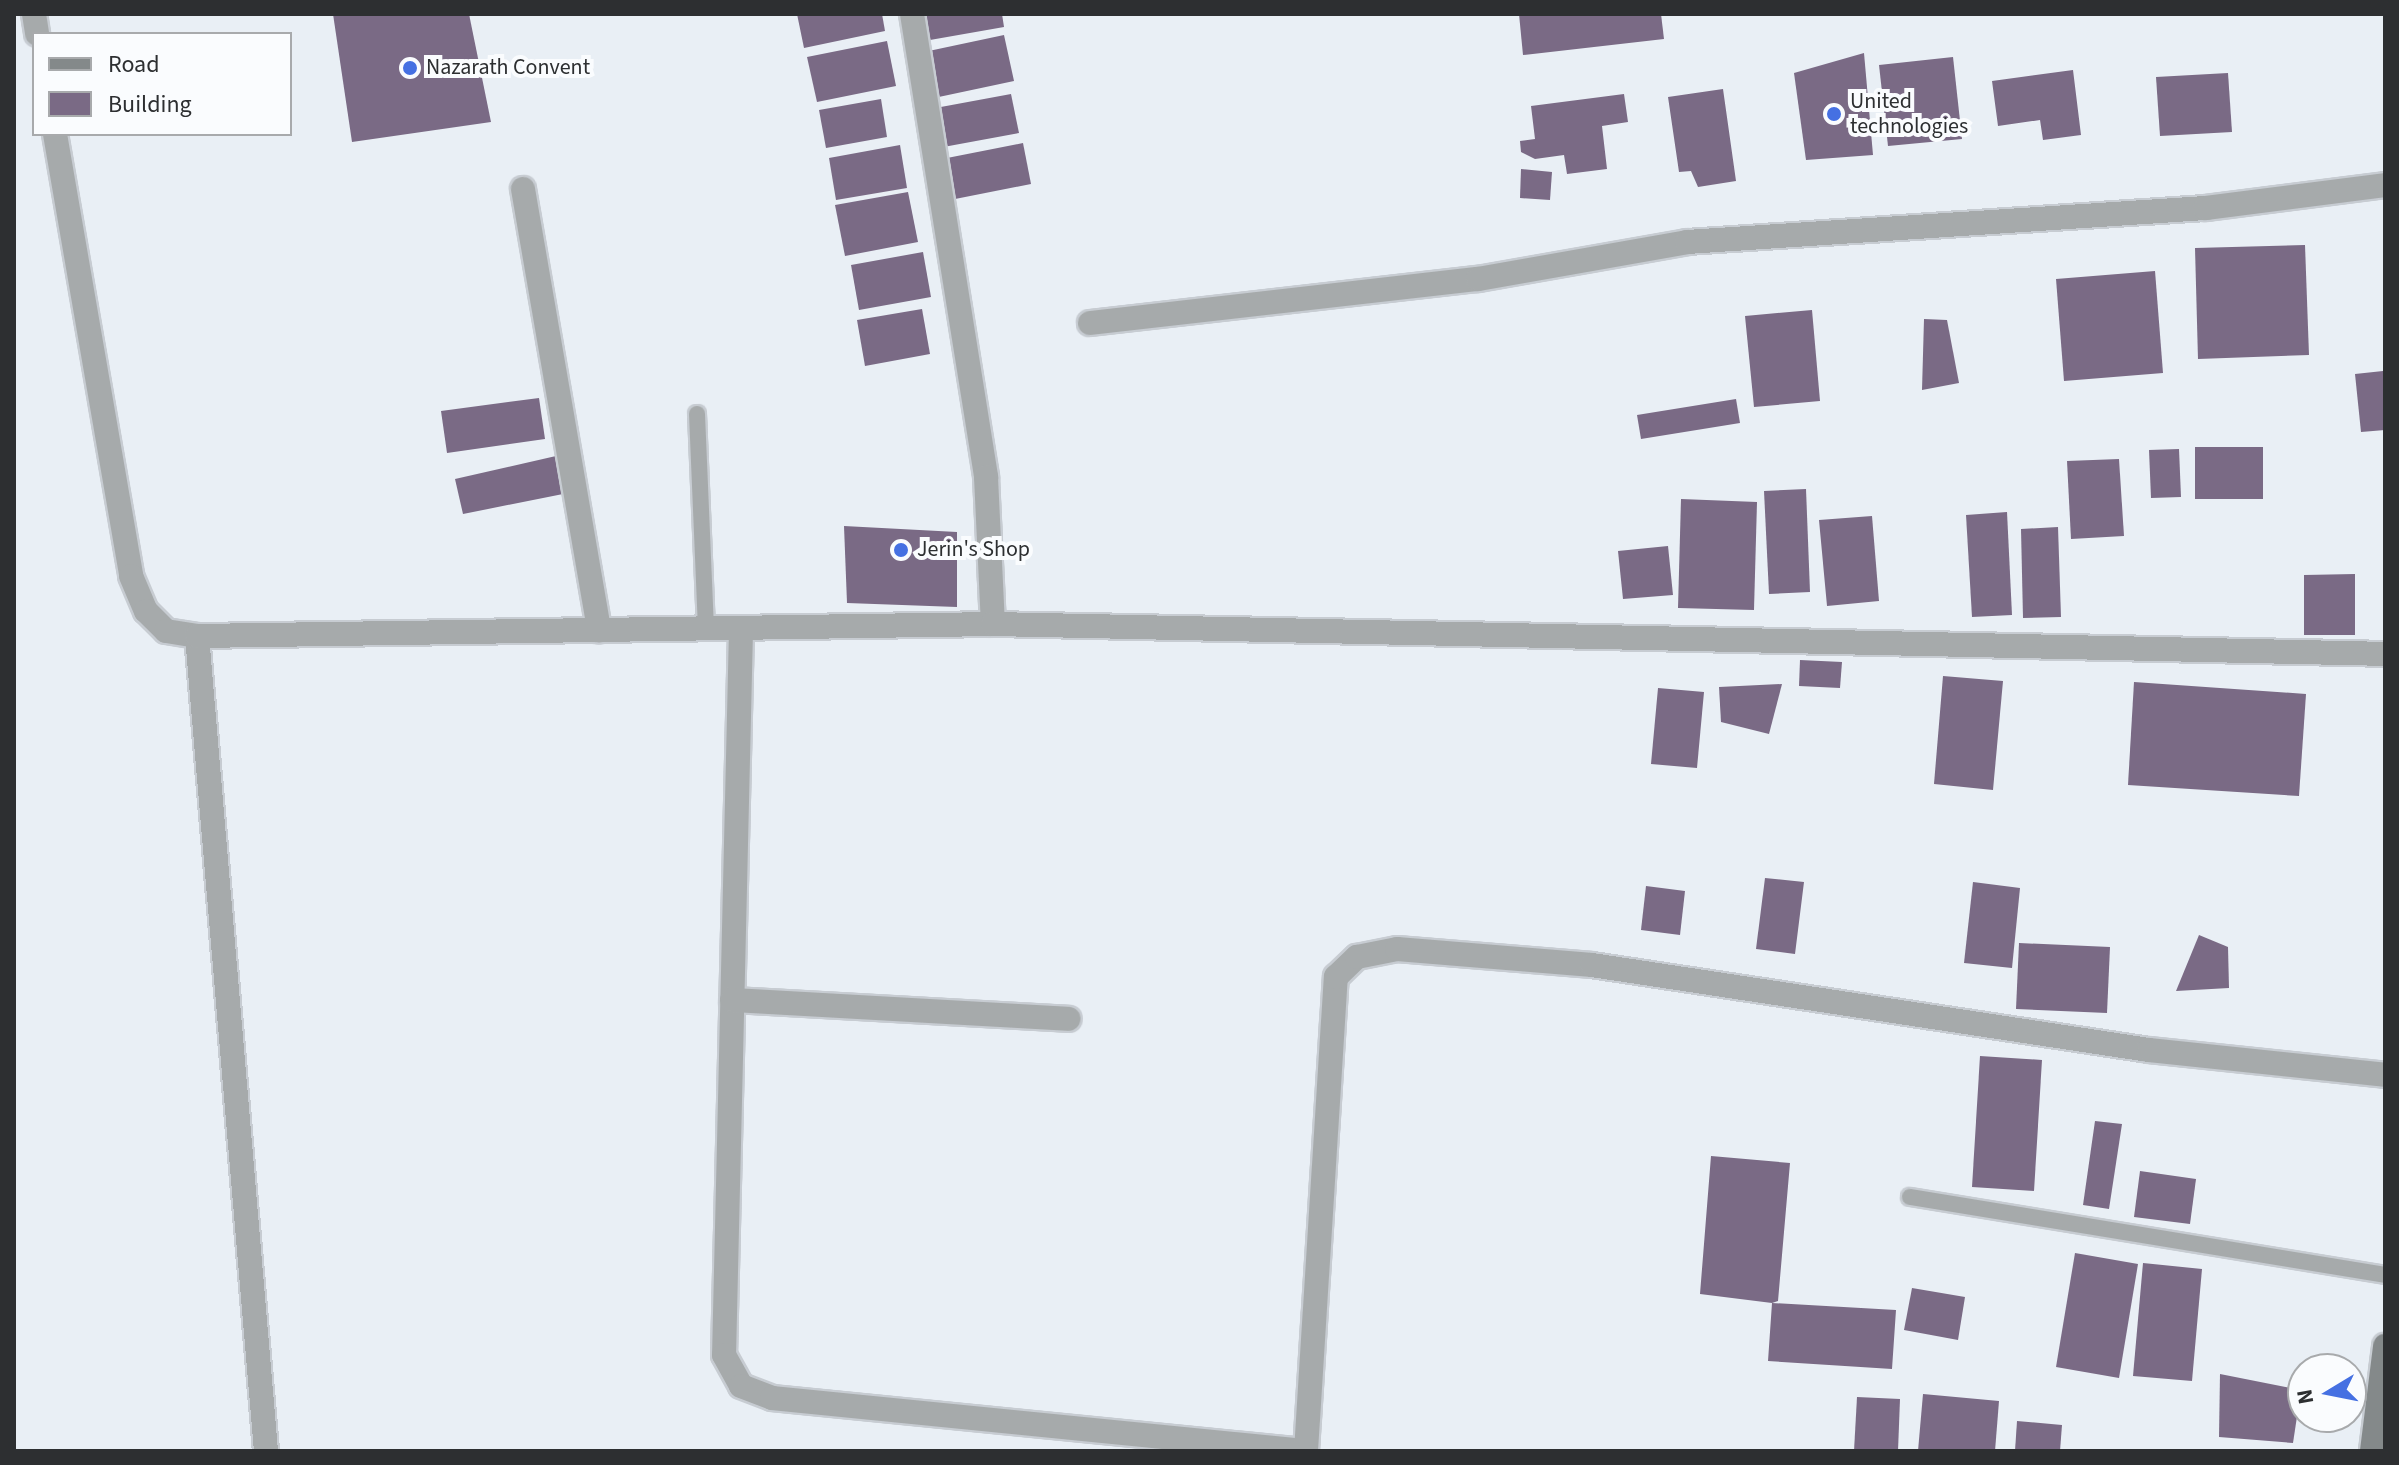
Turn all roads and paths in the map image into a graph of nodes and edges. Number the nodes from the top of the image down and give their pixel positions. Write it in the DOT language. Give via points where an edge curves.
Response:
graph roads {
  1 [pos="912,14"];
  2 [pos="55,136"];
  3 [pos="2385,185"];
  4 [pos="523,189"];
  5 [pos="1090,323"];
  6 [pos="697,414"];
  7 [pos="993,624"];
  8 [pos="706,630"];
  9 [pos="741,630"];
  10 [pos="599,631"];
  11 [pos="197,636"];
  12 [pos="2385,654"];
  13 [pos="732,1000"];
  14 [pos="1068,1019"];
  15 [pos="2385,1075"];
  16 [pos="1910,1197"];
  17 [pos="2385,1275"];
  18 [pos="2385,1346"];
  19 [pos="266,1451"];
  20 [pos="1305,1451"];
  21 [pos="2372,1451"];
  1 -- 7 [label="street" via="986,477"];
  2 -- 11 [label="street" via="131,576 146,611 166,631"];
  3 -- 5 [label="street" via="2206,208 1687,242 1478,279"];
  4 -- 10 [label="street"];
  6 -- 8 [label="lane"];
  7 -- 9 [label="street"];
  7 -- 12 [label="street"];
  8 -- 9 [label="street"];
  8 -- 10 [label="street"];
  9 -- 13 [label="street"];
  10 -- 11 [label="street"];
  11 -- 19 [label="street"];
  13 -- 14 [label="street"];
  13 -- 20 [label="street" via="724,1355 741,1386 772,1398"];
  15 -- 20 [label="street" via="2149,1050 1592,965 1397,949 1357,957 1336,977"];
  16 -- 17 [label="lane"];
  18 -- 21 [label="main road"];
}
